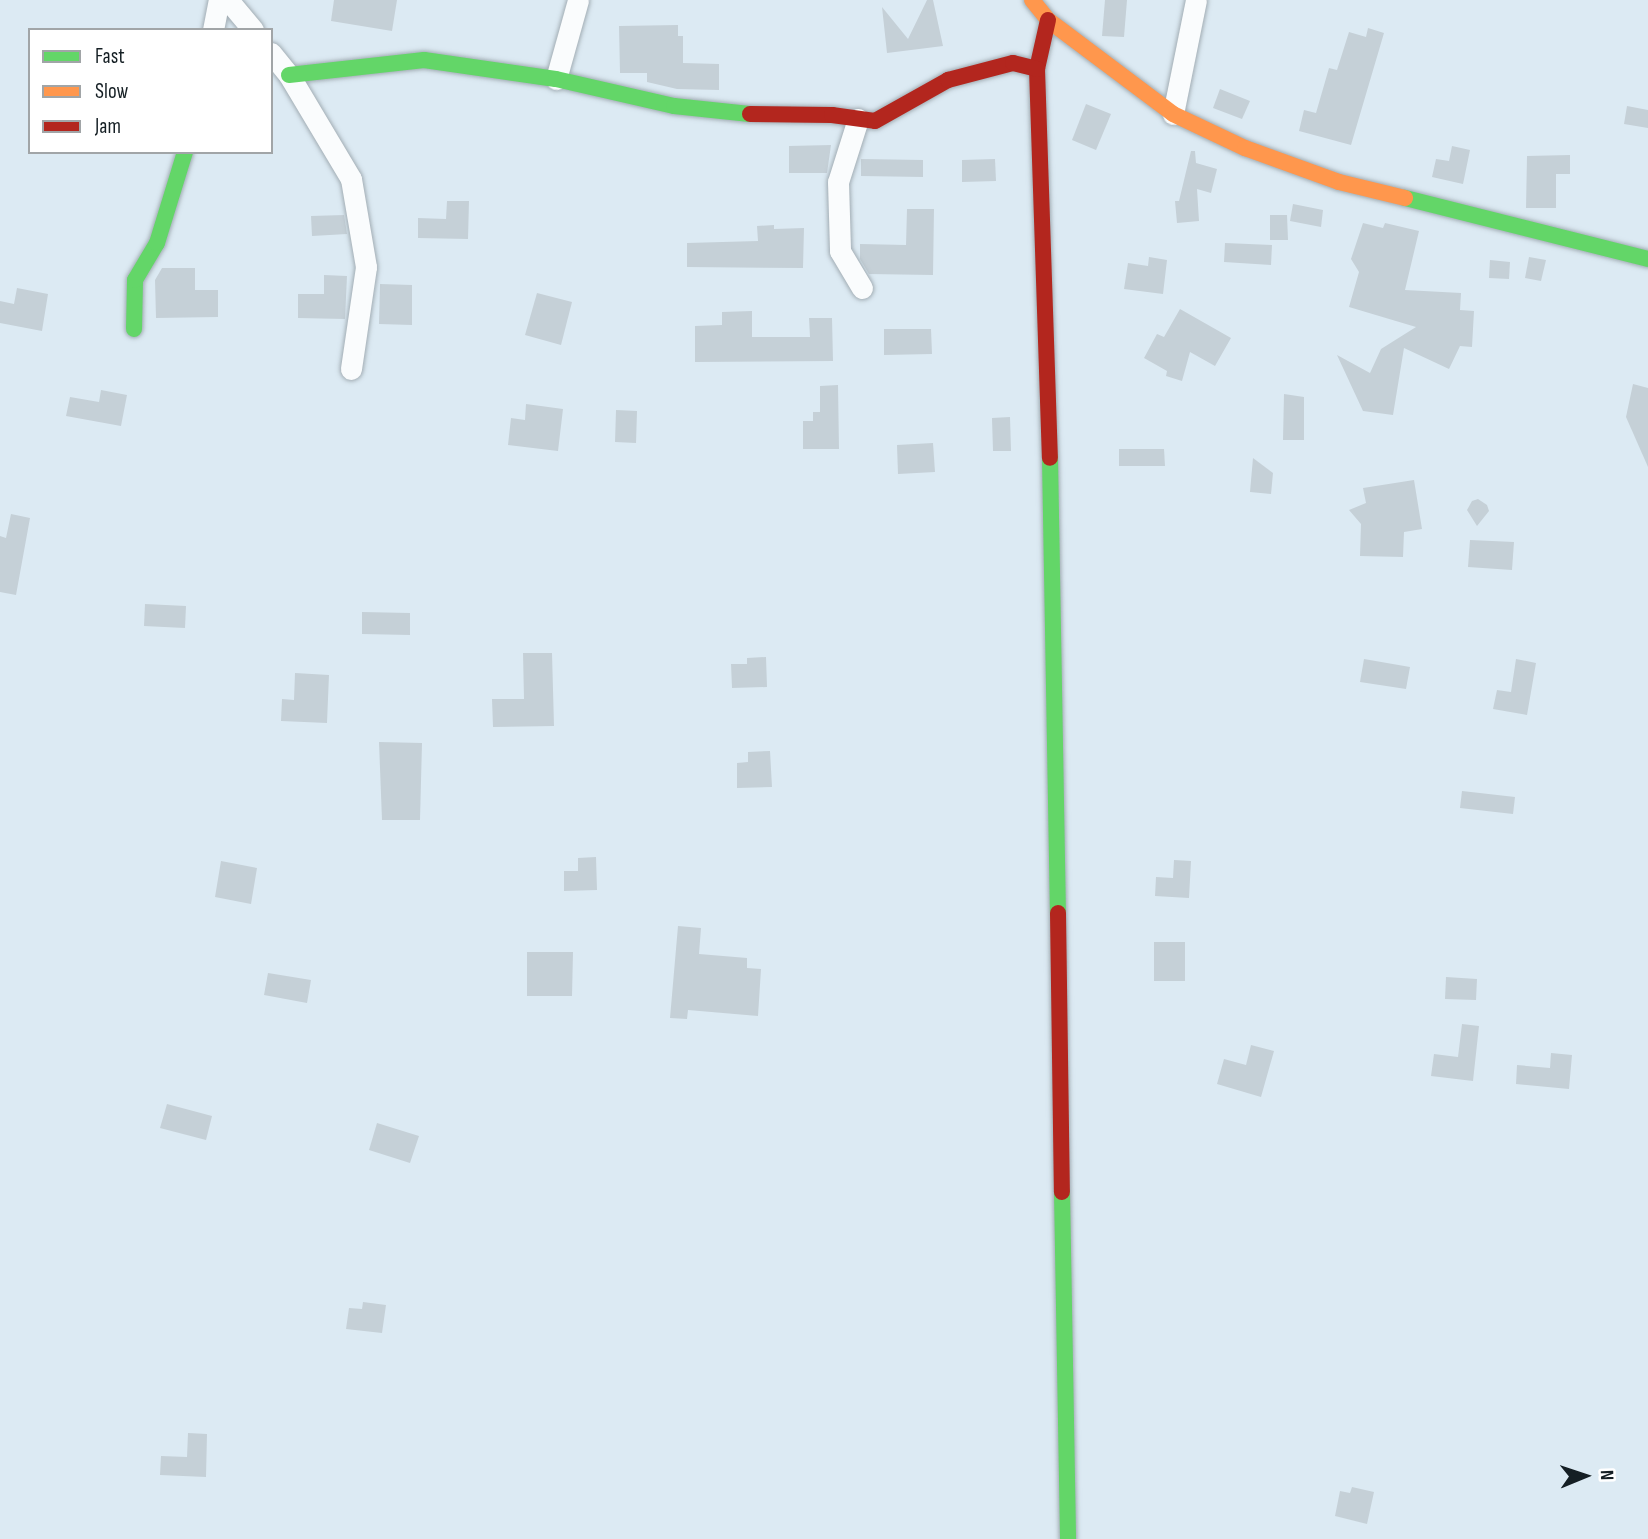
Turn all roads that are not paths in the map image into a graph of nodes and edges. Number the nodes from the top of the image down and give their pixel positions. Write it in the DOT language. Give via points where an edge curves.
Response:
graph roads {
  1 [pos="219,0"];
  2 [pos="228,0"];
  3 [pos="578,0"];
  4 [pos="1032,0"];
  5 [pos="1196,0"];
  6 [pos="1048,20"];
  7 [pos="213,28"];
  8 [pos="251,28"];
  9 [pos="273,55"];
  10 [pos="1037,69"];
  11 [pos="289,75"];
  12 [pos="556,79"];
  13 [pos="1173,114"];
  14 [pos="858,119"];
  15 [pos="184,154"];
  16 [pos="1648,259"];
  17 [pos="862,288"];
  18 [pos="134,330"];
  19 [pos="351,369"];
  20 [pos="1068,1539"];
  1 -- 7 [label="street"];
  2 -- 8 [label="street"];
  3 -- 12 [label="street"];
  4 -- 6 [label="street"];
  5 -- 13 [label="street"];
  6 -- 10 [label="street"];
  6 -- 13 [label="street"];
  9 -- 11 [label="street"];
  10 -- 14 [label="street" via="1013,63 948,80 875,121"];
  10 -- 20 [label="street" via="1048,346"];
  11 -- 12 [label="street" via="424,60"];
  11 -- 19 [label="street" via="351,179 366,267"];
  12 -- 14 [label="street" via="674,106 757,116"];
  13 -- 16 [label="street" via="1245,148 1339,182"];
  14 -- 17 [label="street" via="838,182 840,251"];
  15 -- 18 [label="street" via="157,243 135,280"];
}
